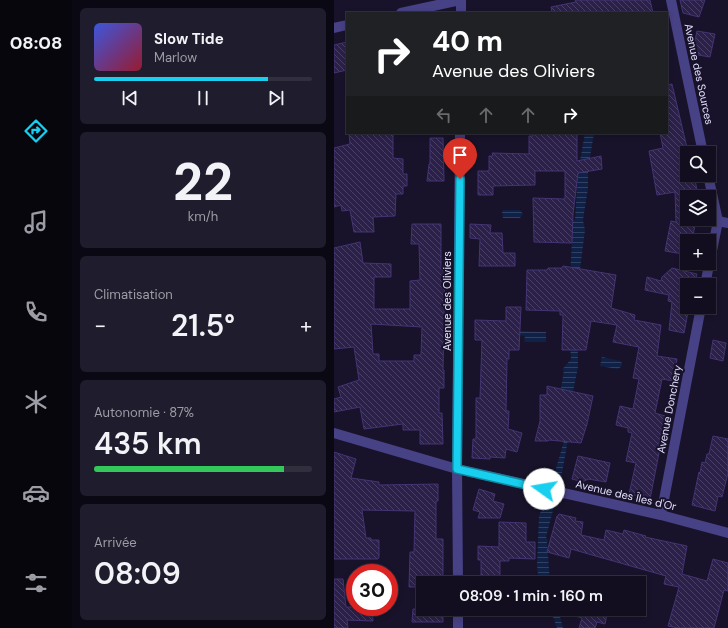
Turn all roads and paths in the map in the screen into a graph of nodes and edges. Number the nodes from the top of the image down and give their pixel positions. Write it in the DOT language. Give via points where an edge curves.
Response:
graph roads {
  1 [pos="460,0"];
  2 [pos="671,0"];
  3 [pos="406,12"];
  4 [pos="461,12"];
  5 [pos="346,25"];
  6 [pos="334,28"];
  7 [pos="460,134"];
  8 [pos="702,146"];
  9 [pos="710,182"];
  10 [pos="723,222"];
  11 [pos="707,278"];
  12 [pos="700,314"];
  13 [pos="334,433"];
  14 [pos="457,469"];
  15 [pos="661,515"];
  16 [pos="728,533"];
  17 [pos="458,576"];
  18 [pos="458,616"];
  19 [pos="458,628"];
  1 -- 3 [label="street"];
  1 -- 4 [label="street"];
  2 -- 8 [label="street, Avenue des Sources"];
  5 -- 6 [label="street"];
  7 -- 14 [label="street, Avenue des Oliviers"];
  9 -- 10 [label="street"];
  10 -- 11 [label="street"];
  12 -- 15 [label="street, Avenue Donchery"];
  13 -- 14 [label="street, Avenue des Îles d'Or"];
  14 -- 15 [label="street, Avenue des Îles d'Or"];
  14 -- 17 [label="street, Avenue des Oliviers"];
  15 -- 16 [label="street, Avenue des Îles d'Or"];
  18 -- 19 [label="street"];
}
